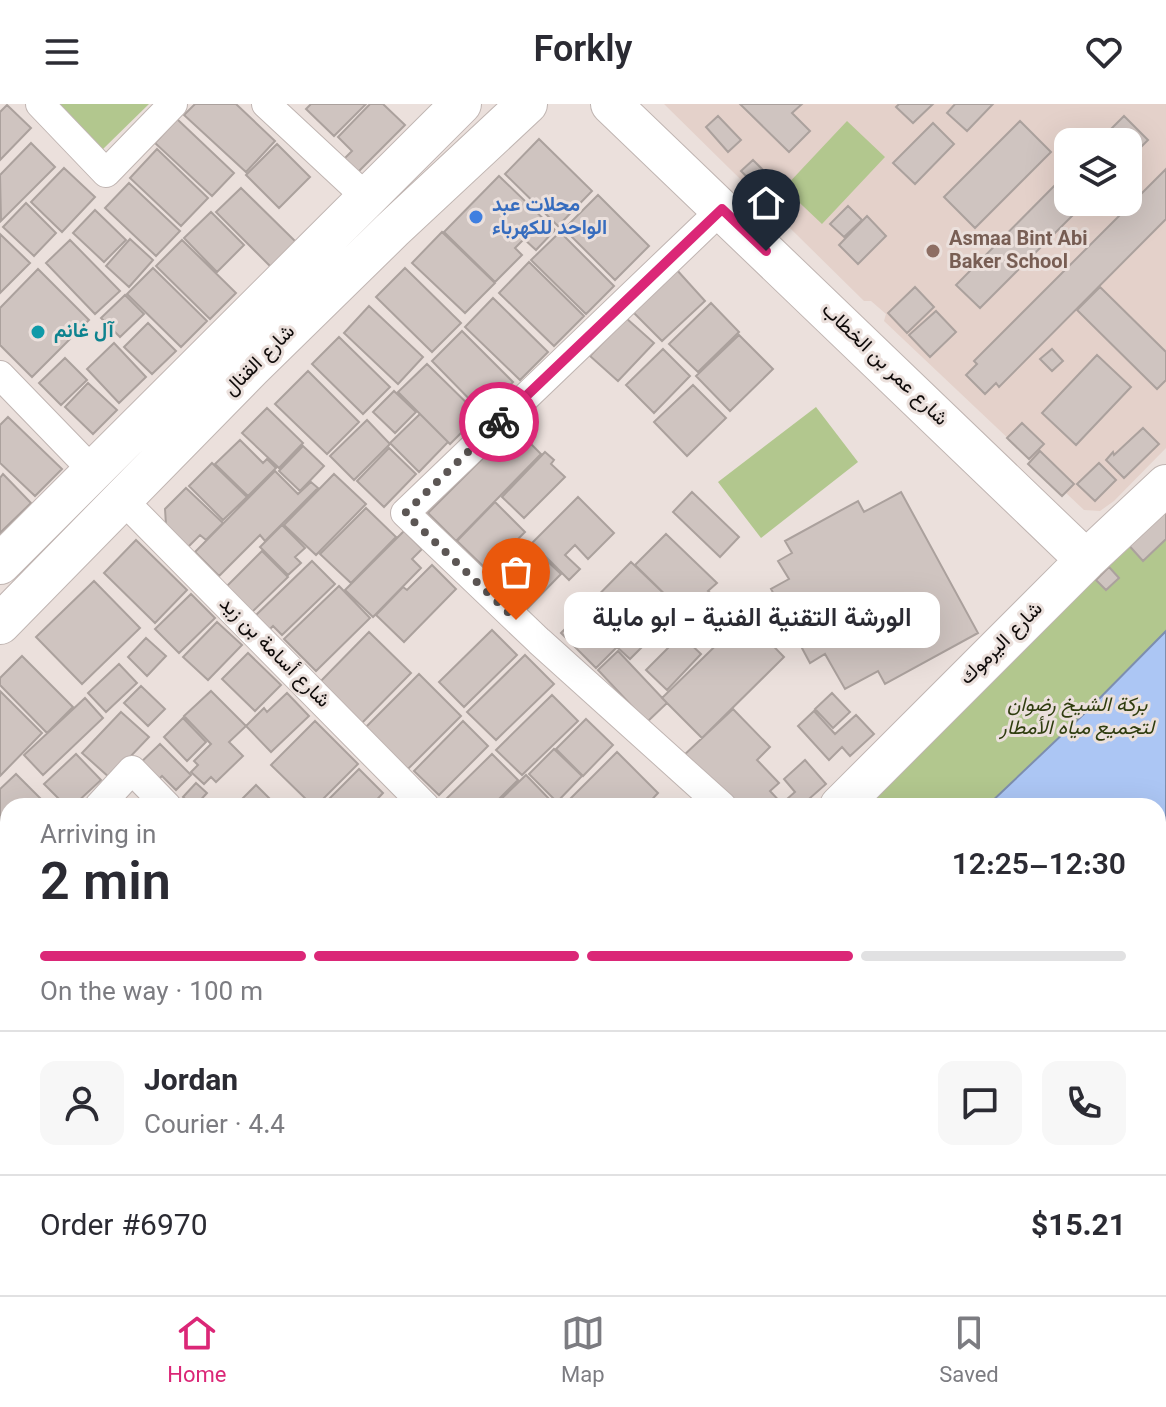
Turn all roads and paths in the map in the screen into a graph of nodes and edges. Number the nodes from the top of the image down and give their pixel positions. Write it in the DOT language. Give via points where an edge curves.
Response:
graph roads {
  1 [pos="40,104"];
  2 [pos="173,104"];
  3 [pos="266,104"];
  4 [pos="461,104"];
  5 [pos="527,104"];
  6 [pos="611,104"];
  7 [pos="367,198"];
  8 [pos="722,209"];
  9 [pos="0,375"];
  10 [pos="94,472"];
  11 [pos="1166,485"];
  12 [pos="123,500"];
  13 [pos="1086,560"];
  14 [pos="0,564"];
  15 [pos="0,624"];
  16 [pos="106,798"];
  17 [pos="159,798"];
  18 [pos="417,798"];
  19 [pos="713,798"];
  20 [pos="848,798"];
  1 -- 2 [label="street" via="106,173"];
  3 -- 7 [label="street"];
  4 -- 7 [label="main road, شارع القنال"];
  5 -- 12 [label="main road, شارع القنال" via="316,304"];
  6 -- 8 [label="main road, شارع عمر بن الخطاب"];
  7 -- 10 [label="main road, شارع القنال"];
  8 -- 13 [label="main road, شارع عمر بن الخطاب"];
  8 -- 19 [label="street" via="405,513"];
  9 -- 10 [label="street"];
  10 -- 14 [label="main road, شارع القنال"];
  11 -- 13 [label="main road, شارع اليرموك"];
  12 -- 15 [label="main road, شارع القنال"];
  12 -- 18 [label="street, شارع أسامة بن زيد"];
  13 -- 20 [label="main road, شارع اليرموك"];
  16 -- 17 [label="street" via="132,770"];
}
